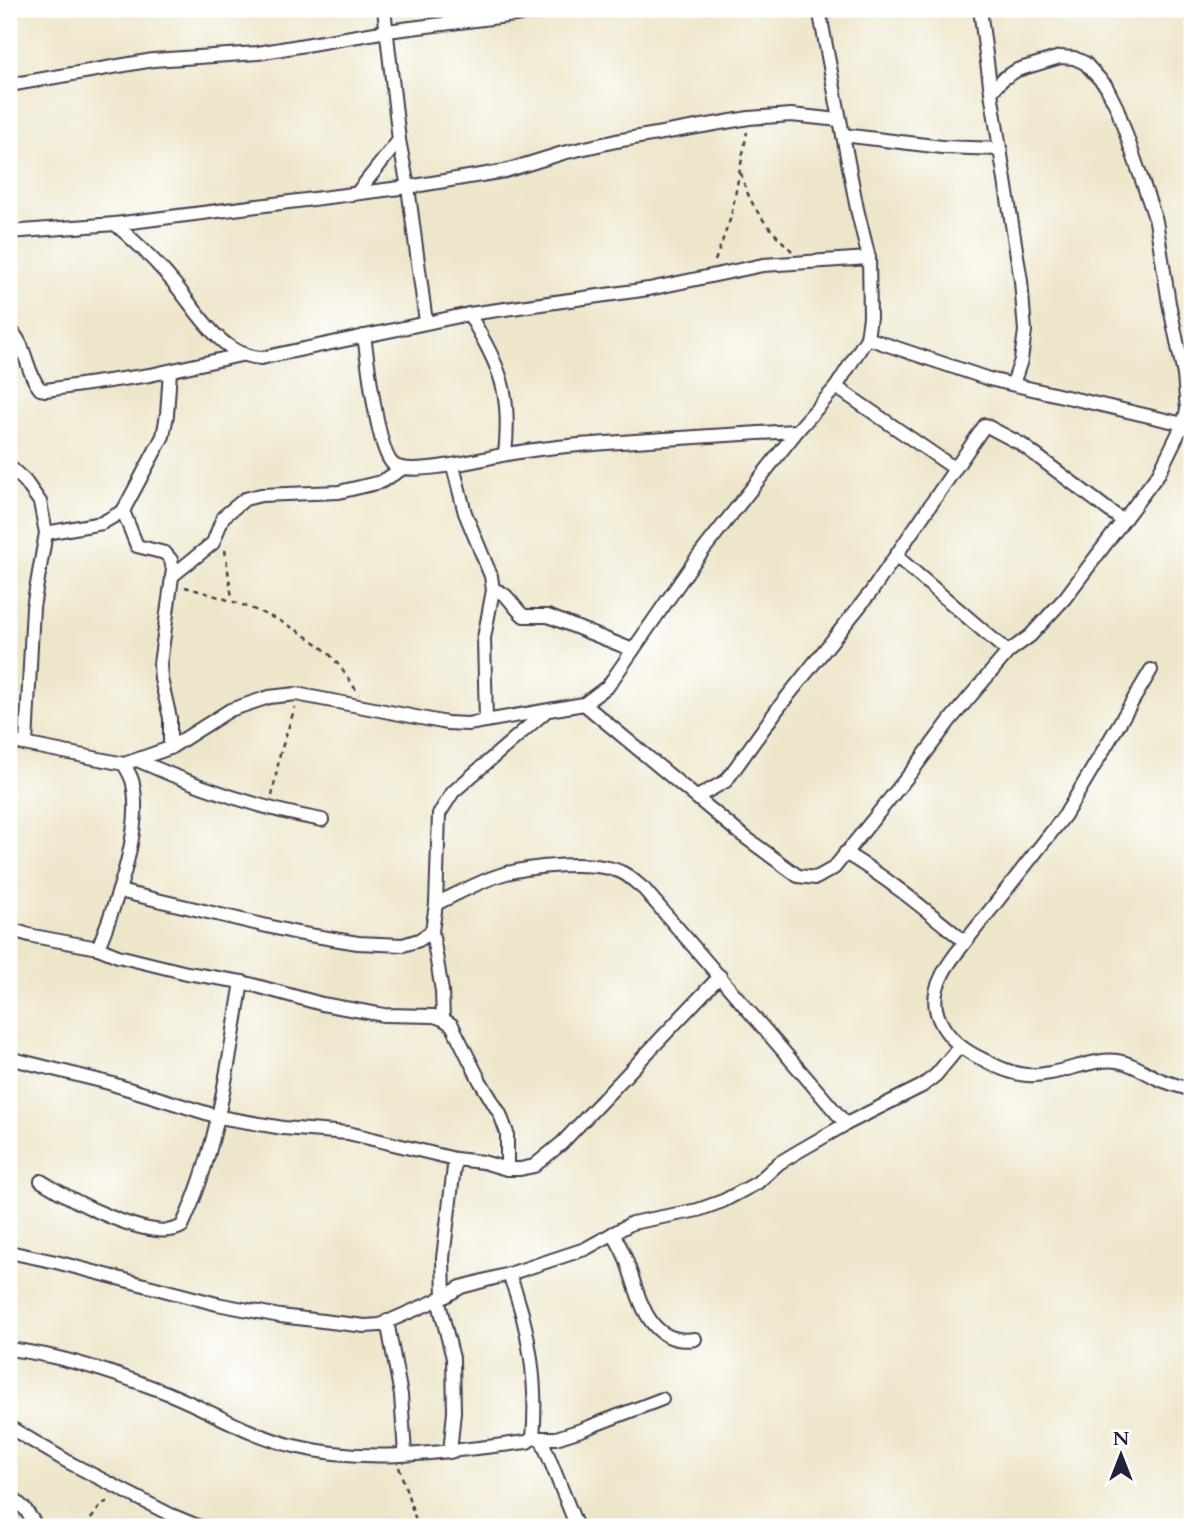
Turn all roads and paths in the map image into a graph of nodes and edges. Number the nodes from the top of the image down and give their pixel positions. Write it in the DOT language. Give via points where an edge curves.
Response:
graph roads {
  1 [pos="384,9"];
  2 [pos="563,9"];
  3 [pos="819,9"];
  4 [pos="980,9"];
  5 [pos="387,31"];
  6 [pos="9,85"];
  7 [pos="991,92"];
  8 [pos="749,118"];
  9 [pos="839,120"];
  10 [pos="843,135"];
  11 [pos="399,140"];
  12 [pos="1000,149"];
  13 [pos="741,170"];
  14 [pos="408,187"];
  15 [pos="357,193"];
  16 [pos="115,224"];
  17 [pos="9,232"];
  18 [pos="869,258"];
  19 [pos="802,261"];
  20 [pos="710,276"];
  21 [pos="469,314"];
  22 [pos="426,322"];
  23 [pos="9,329"];
  24 [pos="364,336"];
  25 [pos="867,338"];
  26 [pos="242,355"];
  27 [pos="170,371"];
  28 [pos="1013,384"];
  29 [pos="836,387"];
  30 [pos="1188,425"];
  31 [pos="797,431"];
  32 [pos="505,454"];
  33 [pos="453,466"];
  34 [pos="9,467"];
  35 [pos="402,468"];
  36 [pos="954,468"];
  37 [pos="123,511"];
  38 [pos="1123,521"];
  39 [pos="46,533"];
  40 [pos="217,534"];
  41 [pos="896,556"];
  42 [pos="172,580"];
  43 [pos="493,590"];
  44 [pos="232,600"];
  45 [pos="633,650"];
  46 [pos="1008,652"];
  47 [pos="1151,670"];
  48 [pos="296,694"];
  49 [pos="584,704"];
  50 [pos="370,708"];
  51 [pos="544,712"];
  52 [pos="486,721"];
  53 [pos="9,741"];
  54 [pos="26,744"];
  55 [pos="170,748"];
  56 [pos="130,762"];
  57 [pos="697,797"];
  58 [pos="270,809"];
  59 [pos="322,820"];
  60 [pos="845,853"];
  61 [pos="119,891"];
  62 [pos="436,904"];
  63 [pos="9,929"];
  64 [pos="432,931"];
  65 [pos="965,942"];
  66 [pos="98,948"];
  67 [pos="720,976"];
  68 [pos="242,982"];
  69 [pos="443,1019"];
  70 [pos="960,1046"];
  71 [pos="9,1058"];
  72 [pos="1192,1090"];
  73 [pos="219,1117"];
  74 [pos="846,1124"];
  75 [pos="454,1160"];
  76 [pos="507,1169"];
  77 [pos="41,1181"];
  78 [pos="613,1233"];
  79 [pos="9,1252"];
  80 [pos="509,1274"];
  81 [pos="441,1298"];
  82 [pos="387,1321"];
  83 [pos="695,1339"];
  84 [pos="9,1349"];
  85 [pos="662,1399"];
  86 [pos="9,1427"];
  87 [pos="537,1438"];
  88 [pos="450,1452"];
  89 [pos="400,1454"];
  90 [pos="130,1493"];
  91 [pos="9,1495"];
  92 [pos="37,1527"];
  93 [pos="85,1527"];
  94 [pos="200,1527"];
  95 [pos="418,1527"];
  96 [pos="577,1527"];
  1 -- 5 [label="street"];
  2 -- 5 [label="street"];
  3 -- 9 [label="street"];
  4 -- 7 [label="street"];
  5 -- 6 [label="street" via="258,53 153,60"];
  5 -- 11 [label="street"];
  7 -- 12 [label="street"];
  7 -- 30 [label="street" via="1017,70 1060,57 1085,63 1106,86 1156,221 1184,375"];
  8 -- 9 [label="street" via="791,115"];
  8 -- 13 [label="path"];
  8 -- 14 [label="street" via="616,141 505,171"];
  9 -- 10 [label="street"];
  10 -- 12 [label="street"];
  10 -- 18 [label="street"];
  11 -- 14 [label="street"];
  11 -- 15 [label="street"];
  12 -- 28 [label="street" via="1025,331"];
  13 -- 19 [label="path" via="750,201"];
  13 -- 20 [label="path" via="731,217"];
  14 -- 15 [label="street"];
  14 -- 22 [label="street"];
  15 -- 16 [label="street"];
  16 -- 17 [label="street"];
  16 -- 26 [label="street" via="173,281 220,340"];
  18 -- 19 [label="street"];
  18 -- 25 [label="street"];
  19 -- 20 [label="street"];
  20 -- 21 [label="street"];
  21 -- 22 [label="street"];
  21 -- 32 [label="street" via="504,386"];
  22 -- 24 [label="street"];
  23 -- 27 [label="street" via="19,340 32,380 40,389"];
  24 -- 26 [label="street" via="261,358"];
  24 -- 35 [label="street" via="379,435 392,464"];
  25 -- 28 [label="street"];
  25 -- 29 [label="street"];
  26 -- 27 [label="street"];
  27 -- 37 [label="street" via="163,436"];
  28 -- 30 [label="street"];
  29 -- 31 [label="street"];
  29 -- 36 [label="street"];
  30 -- 38 [label="street"];
  31 -- 32 [label="street" via="559,446"];
  31 -- 45 [label="street" via="694,562"];
  32 -- 33 [label="street"];
  33 -- 35 [label="street"];
  33 -- 43 [label="street"];
  34 -- 39 [label="street" via="40,502"];
  35 -- 40 [label="street" via="381,482 339,492 245,499 223,517"];
  36 -- 38 [label="street" via="985,425 1021,444"];
  36 -- 41 [label="street"];
  37 -- 39 [label="street" via="102,523"];
  37 -- 42 [label="street" via="133,542 165,553 171,560"];
  38 -- 46 [label="street" via="1065,598 1030,636"];
  39 -- 54 [label="street" via="33,607"];
  40 -- 42 [label="street"];
  40 -- 44 [label="path" via="228,558"];
  41 -- 46 [label="street"];
  41 -- 57 [label="street" via="726,781"];
  42 -- 44 [label="path"];
  42 -- 55 [label="street" via="160,664 170,718"];
  43 -- 45 [label="street" via="507,595 524,616 548,617"];
  43 -- 52 [label="street" via="484,638"];
  44 -- 50 [label="path" via="327,652"];
  45 -- 49 [label="street" via="608,686"];
  46 -- 60 [label="street"];
  47 -- 65 [label="street" via="1065,815"];
  48 -- 50 [label="street"];
  48 -- 55 [label="street" via="230,710"];
  48 -- 58 [label="path"];
  49 -- 51 [label="street"];
  49 -- 57 [label="street"];
  50 -- 52 [label="street" via="447,723"];
  51 -- 52 [label="street"];
  51 -- 62 [label="street" via="445,802 439,814"];
  53 -- 54 [label="street"];
  54 -- 56 [label="street"];
  55 -- 56 [label="street"];
  56 -- 58 [label="street"];
  56 -- 61 [label="street" via="132,836"];
  57 -- 60 [label="street" via="798,876 816,878 834,868"];
  58 -- 59 [label="street"];
  60 -- 65 [label="street"];
  61 -- 64 [label="street" via="358,943 403,944"];
  61 -- 66 [label="street"];
  62 -- 64 [label="street"];
  62 -- 67 [label="street" via="500,875 535,868 613,869 644,890"];
  63 -- 66 [label="street"];
  64 -- 69 [label="street"];
  65 -- 70 [label="street" via="940,979 936,999 939,1020"];
  66 -- 68 [label="street" via="187,973"];
  67 -- 74 [label="street"];
  67 -- 76 [label="street" via="562,1143 534,1166"];
  68 -- 69 [label="street" via="322,1004"];
  68 -- 73 [label="street"];
  69 -- 76 [label="street" via="452,1026 500,1114 507,1133"];
  70 -- 72 [label="street" via="1002,1069 1025,1075 1116,1060"];
  70 -- 74 [label="street" via="922,1086"];
  71 -- 73 [label="street"];
  73 -- 75 [label="street" via="348,1133"];
  73 -- 77 [label="street" via="187,1215 176,1230 96,1213"];
  74 -- 78 [label="street" via="723,1201 632,1223"];
  75 -- 76 [label="street" via="483,1161"];
  75 -- 81 [label="street"];
  78 -- 80 [label="street" via="585,1248"];
  78 -- 83 [label="street" via="650,1318 667,1337"];
  79 -- 82 [label="street" via="279,1316 365,1326"];
  80 -- 81 [label="street" via="461,1287"];
  80 -- 87 [label="street" via="528,1344"];
  81 -- 82 [label="street"];
  81 -- 88 [label="street" via="453,1358"];
  82 -- 89 [label="street" via="401,1395"];
  84 -- 89 [label="street" via="65,1360 163,1391 251,1433 295,1446 358,1455"];
  85 -- 87 [label="street" via="556,1438"];
  86 -- 90 [label="street"];
  87 -- 88 [label="street"];
  87 -- 96 [label="street"];
  88 -- 89 [label="street"];
  89 -- 95 [label="path"];
  90 -- 93 [label="path" via="102,1504"];
  90 -- 94 [label="street"];
  91 -- 92 [label="street"];
}
